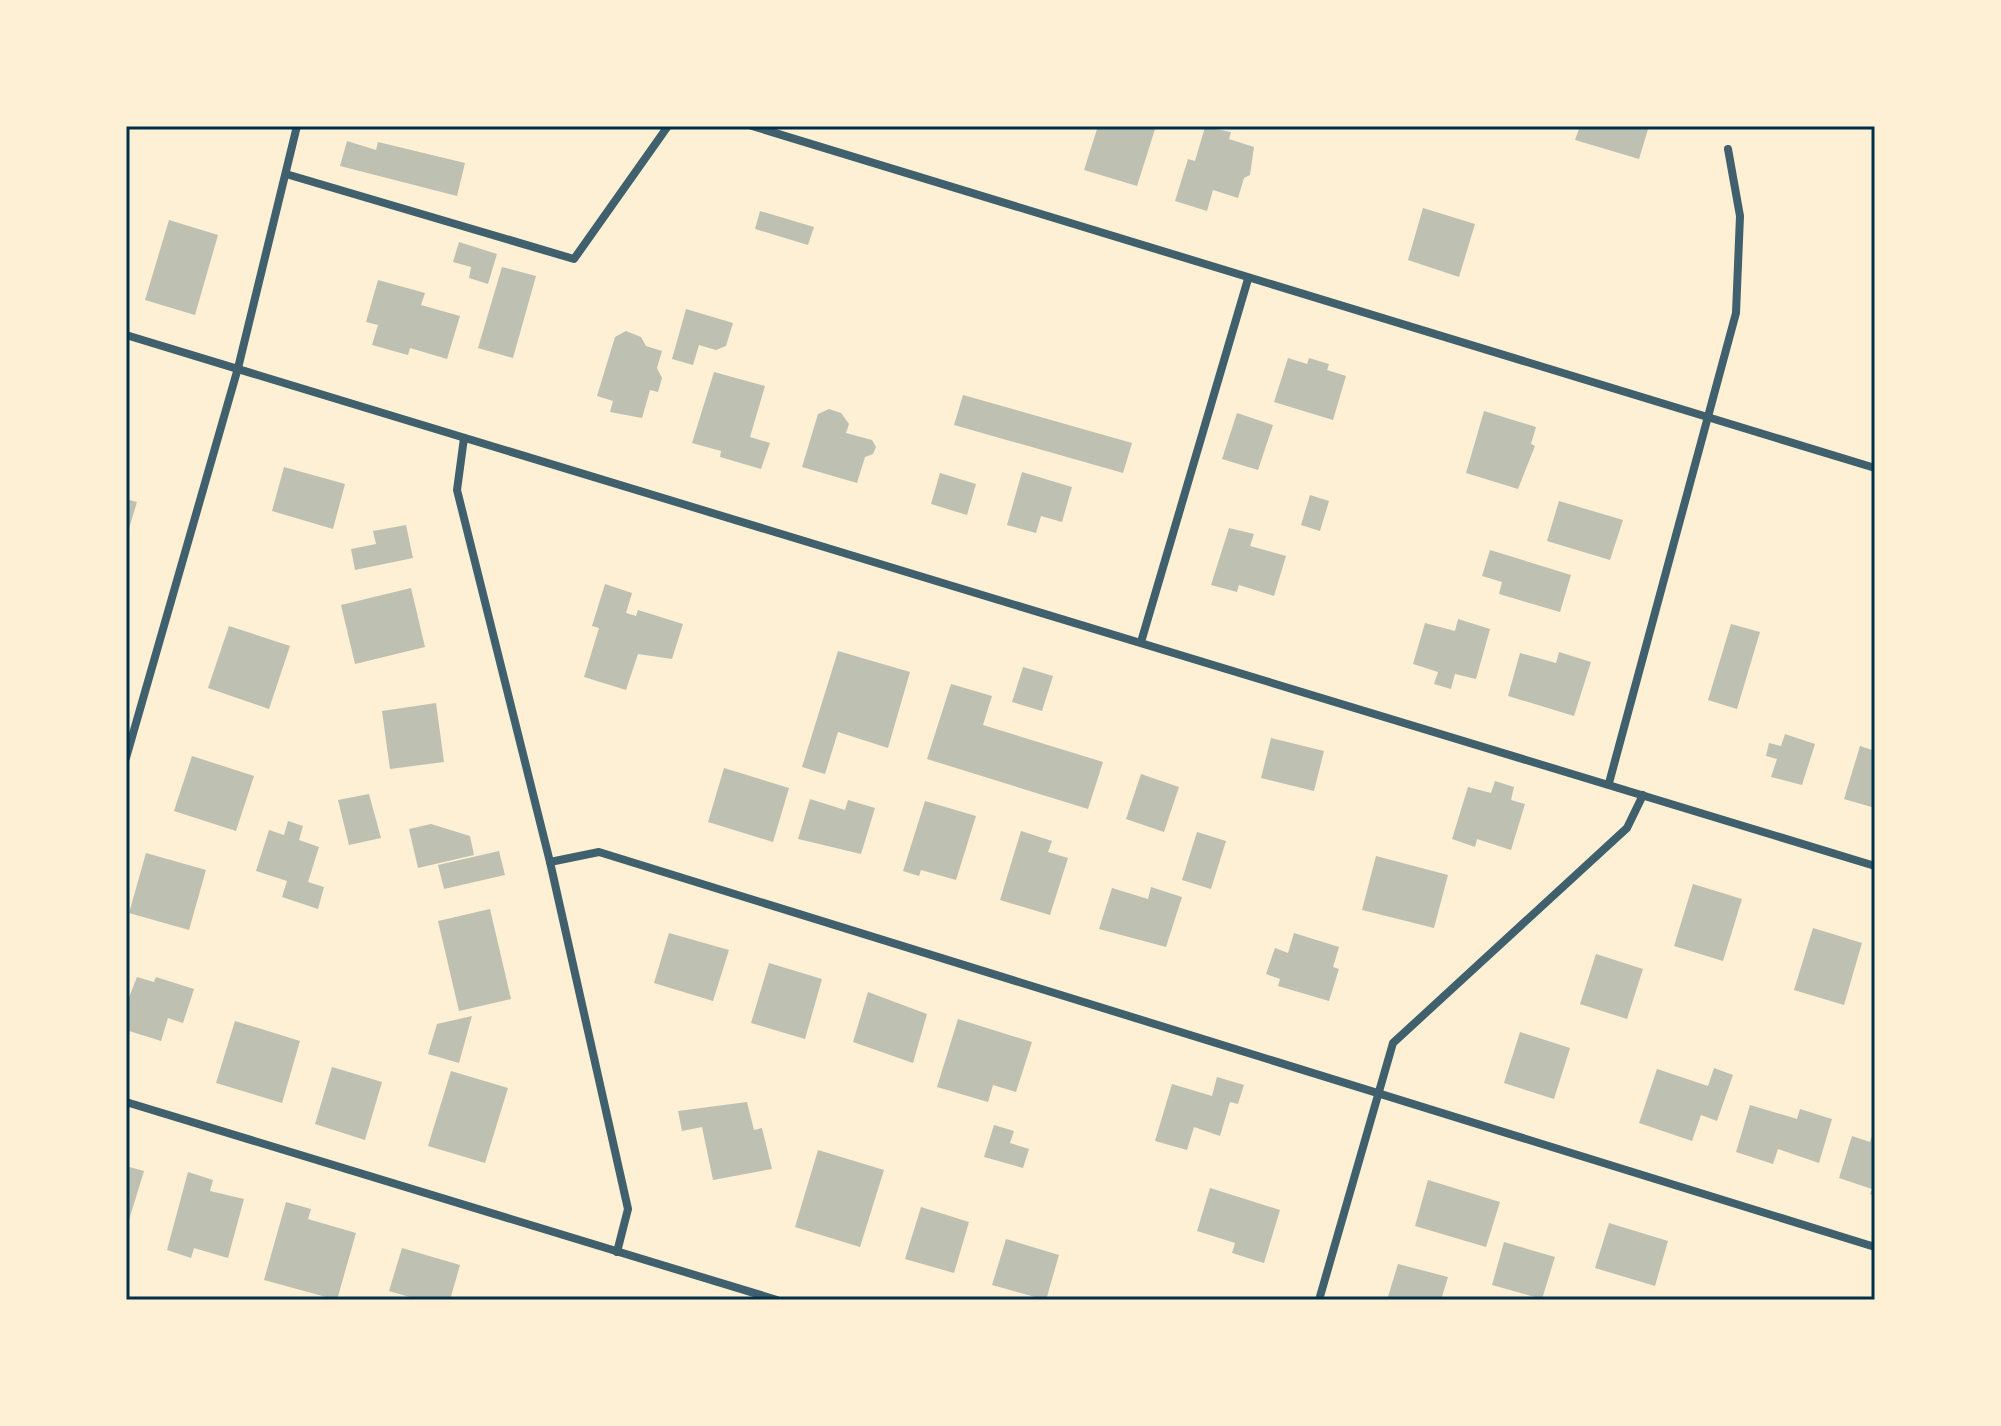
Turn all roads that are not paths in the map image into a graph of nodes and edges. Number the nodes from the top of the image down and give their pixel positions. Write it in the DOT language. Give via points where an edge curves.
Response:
graph roads {
  1 [pos="297,126"];
  2 [pos="668,126"];
  3 [pos="752,126"];
  4 [pos="1728,149"];
  5 [pos="286,174"];
  6 [pos="1248,279"];
  7 [pos="126,335"];
  8 [pos="238,368"];
  9 [pos="1710,419"];
  10 [pos="464,438"];
  11 [pos="1875,468"];
  12 [pos="1141,642"];
  13 [pos="126,758"];
  14 [pos="1609,783"];
  15 [pos="1643,795"];
  16 [pos="550,862"];
  17 [pos="1875,866"];
  18 [pos="1376,1094"];
  19 [pos="126,1102"];
  20 [pos="1875,1247"];
  21 [pos="617,1252"];
  22 [pos="777,1300"];
  23 [pos="1319,1300"];
  1 -- 5 [label="street"];
  2 -- 5 [label="street" via="574,259"];
  3 -- 6 [label="street"];
  4 -- 9 [label="street" via="1740,216 1736,313"];
  5 -- 8 [label="street"];
  6 -- 9 [label="street"];
  6 -- 12 [label="street"];
  7 -- 8 [label="street"];
  8 -- 10 [label="street"];
  8 -- 13 [label="street"];
  9 -- 11 [label="street"];
  9 -- 14 [label="street"];
  10 -- 12 [label="street"];
  10 -- 16 [label="street" via="457,490"];
  12 -- 14 [label="street"];
  14 -- 15 [label="street"];
  15 -- 17 [label="street"];
  15 -- 18 [label="street" via="1627,828 1393,1043"];
  16 -- 18 [label="street" via="599,852"];
  16 -- 21 [label="street" via="628,1209"];
  18 -- 20 [label="street"];
  18 -- 23 [label="street"];
  19 -- 21 [label="street"];
  21 -- 22 [label="street"];
}
